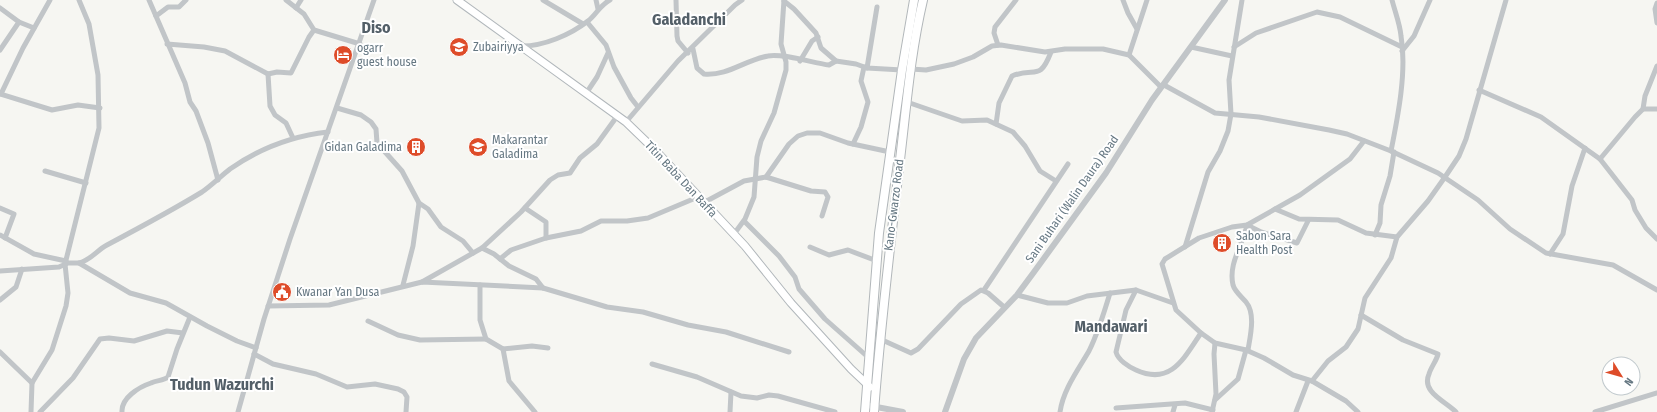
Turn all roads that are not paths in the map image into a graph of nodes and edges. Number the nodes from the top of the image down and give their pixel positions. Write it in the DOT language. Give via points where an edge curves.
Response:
graph roads {
  1 [pos="50,0"];
  2 [pos="79,0"];
  3 [pos="149,0"];
  4 [pos="186,0"];
  5 [pos="286,0"];
  6 [pos="301,0"];
  7 [pos="374,0"];
  8 [pos="457,0"];
  9 [pos="543,0"];
  10 [pos="596,0"];
  11 [pos="610,0"];
  12 [pos="676,0"];
  13 [pos="742,0"];
  14 [pos="923,0"];
  15 [pos="1016,0"];
  16 [pos="1123,0"];
  17 [pos="1147,0"];
  18 [pos="1225,0"];
  19 [pos="1242,0"];
  20 [pos="1392,0"];
  21 [pos="1430,0"];
  22 [pos="1506,0"];
  23 [pos="784,1"];
  24 [pos="912,1"];
  25 [pos="1657,3"];
  26 [pos="877,7"];
  27 [pos="0,8"];
  28 [pos="296,8"];
  29 [pos="598,10"];
  30 [pos="156,16"];
  31 [pos="20,22"];
  32 [pos="585,23"];
  33 [pos="1657,23"];
  34 [pos="34,28"];
  35 [pos="1137,29"];
  36 [pos="314,30"];
  37 [pos="818,36"];
  38 [pos="167,44"];
  39 [pos="360,44"];
  40 [pos="998,45"];
  41 [pos="520,47"];
  42 [pos="1190,47"];
  43 [pos="1233,47"];
  44 [pos="693,49"];
  45 [pos="1402,49"];
  46 [pos="0,50"];
  47 [pos="608,52"];
  48 [pos="1051,52"];
  49 [pos="688,53"];
  50 [pos="1130,55"];
  51 [pos="1232,56"];
  52 [pos="785,57"];
  53 [pos="800,60"];
  54 [pos="836,61"];
  55 [pos="1657,66"];
  56 [pos="865,67"];
  57 [pos="911,69"];
  58 [pos="902,70"];
  59 [pos="268,74"];
  60 [pos="1163,86"];
  61 [pos="1479,90"];
  62 [pos="587,92"];
  63 [pos="0,94"];
  64 [pos="907,102"];
  65 [pos="638,107"];
  66 [pos="100,108"];
  67 [pos="337,108"];
  68 [pos="1643,109"];
  69 [pos="1657,109"];
  70 [pos="1231,114"];
  71 [pos="618,115"];
  72 [pos="626,122"];
  73 [pos="996,124"];
  74 [pos="328,132"];
  75 [pos="293,138"];
  76 [pos="1364,141"];
  77 [pos="853,144"];
  78 [pos="1585,148"];
  79 [pos="890,152"];
  80 [pos="1393,152"];
  81 [pos="1600,159"];
  82 [pos="1068,164"];
  83 [pos="45,171"];
  84 [pos="766,177"];
  85 [pos="1445,177"];
  86 [pos="755,178"];
  87 [pos="218,180"];
  88 [pos="1056,181"];
  89 [pos="86,184"];
  90 [pos="698,196"];
  91 [pos="419,203"];
  92 [pos="703,203"];
  93 [pos="0,208"];
  94 [pos="525,208"];
  95 [pos="1275,209"];
  96 [pos="882,211"];
  97 [pos="894,212"];
  98 [pos="822,216"];
  99 [pos="744,221"];
  100 [pos="1308,221"];
  101 [pos="1247,225"];
  102 [pos="734,234"];
  103 [pos="1374,235"];
  104 [pos="2,237"];
  105 [pos="1398,237"];
  106 [pos="546,238"];
  107 [pos="1657,239"];
  108 [pos="810,247"];
  109 [pos="1185,247"];
  110 [pos="482,248"];
  111 [pos="473,253"];
  112 [pos="1550,254"];
  113 [pos="500,259"];
  114 [pos="876,261"];
  115 [pos="65,263"];
  116 [pos="79,263"];
  117 [pos="22,269"];
  118 [pos="0,271"];
  119 [pos="422,282"];
  120 [pos="480,284"];
  121 [pos="403,285"];
  122 [pos="543,288"];
  123 [pos="984,290"];
  124 [pos="1136,290"];
  125 [pos="1657,290"];
  126 [pos="1110,293"];
  127 [pos="1017,295"];
  128 [pos="0,300"];
  129 [pos="1173,303"];
  130 [pos="268,306"];
  131 [pos="1004,307"];
  132 [pos="1361,315"];
  133 [pos="190,317"];
  134 [pos="368,321"];
  135 [pos="183,333"];
  136 [pos="1201,333"];
  137 [pos="486,338"];
  138 [pos="880,339"];
  139 [pos="1215,343"];
  140 [pos="256,348"];
  141 [pos="548,348"];
  142 [pos="503,349"];
  143 [pos="1247,350"];
  144 [pos="0,352"];
  145 [pos="789,352"];
  146 [pos="254,354"];
  147 [pos="869,358"];
  148 [pos="652,364"];
  149 [pos="1310,381"];
  150 [pos="32,383"];
  151 [pos="867,386"];
  152 [pos="876,390"];
  153 [pos="732,392"];
  154 [pos="1656,395"];
  155 [pos="1215,400"];
  156 [pos="1175,405"];
  157 [pos="1116,408"];
  158 [pos="865,409"];
  159 [pos="874,409"];
  160 [pos="1212,411"];
  161 [pos="31,412"];
  162 [pos="40,412"];
  163 [pos="122,412"];
  164 [pos="238,412"];
  165 [pos="406,412"];
  166 [pos="535,412"];
  167 [pos="730,412"];
  168 [pos="835,412"];
  169 [pos="903,412"];
  170 [pos="945,412"];
  171 [pos="1060,412"];
  172 [pos="1173,412"];
  173 [pos="1296,412"];
  174 [pos="1358,412"];
  175 [pos="1456,412"];
  176 [pos="1595,412"];
  1 -- 34 [label="street"];
  2 -- 66 [label="street" via="89,24 98,76"];
  3 -- 30 [label="street"];
  4 -- 30 [label="street" via="179,7 168,7"];
  5 -- 28 [label="street"];
  6 -- 28 [label="street"];
  7 -- 39 [label="street"];
  8 -- 41 [label="main road, Titin Baba Dan Baffa"];
  9 -- 32 [label="street"];
  10 -- 29 [label="street"];
  11 -- 29 [label="street"];
  12 -- 49 [label="street" via="678,41"];
  13 -- 44 [label="street" via="711,28"];
  14 -- 57 [label="main road, Kano-Gwarzo Road"];
  15 -- 40 [label="street" via="995,27"];
  16 -- 35 [label="street"];
  17 -- 35 [label="street"];
  18 -- 42 [label="street, Sani Buhari (Walin Daura) Road"];
  19 -- 43 [label="street"];
  20 -- 45 [label="street" via="1402,35"];
  21 -- 45 [label="street" via="1414,36"];
  22 -- 61 [label="street"];
  23 -- 37 [label="street" via="801,15"];
  23 -- 52 [label="street" via="781,44"];
  24 -- 58 [label="main road, Kano-Gwarzo Road"];
  25 -- 33 [label="street"];
  26 -- 56 [label="street"];
  27 -- 31 [label="street"];
  28 -- 36 [label="street"];
  29 -- 32 [label="street"];
  30 -- 38 [label="street"];
  31 -- 34 [label="street"];
  31 -- 46 [label="street"];
  32 -- 41 [label="street" via="549,41"];
  32 -- 47 [label="street" via="606,45"];
  34 -- 63 [label="street"];
  35 -- 50 [label="street"];
  36 -- 39 [label="street"];
  36 -- 59 [label="street" via="293,72"];
  37 -- 53 [label="street"];
  37 -- 54 [label="street" via="821,48"];
  38 -- 59 [label="street" via="204,47 230,53"];
  38 -- 87 [label="street" via="196,111"];
  39 -- 67 [label="street"];
  40 -- 48 [label="street"];
  40 -- 57 [label="street" via="954,64 926,70"];
  41 -- 62 [label="main road, Titin Baba Dan Baffa"];
  42 -- 51 [label="street"];
  42 -- 60 [label="street, Sani Buhari (Walin Daura) Road"];
  43 -- 45 [label="street" via="1256,33 1317,12 1340,18"];
  43 -- 51 [label="street"];
  44 -- 49 [label="street"];
  44 -- 52 [label="street" via="696,68 704,74 722,74 768,56"];
  45 -- 80 [label="street"];
  47 -- 62 [label="street"];
  47 -- 65 [label="street" via="627,92"];
  48 -- 50 [label="street" via="1082,48 1103,49"];
  48 -- 73 [label="street" via="1043,69 1037,73 1018,73 1012,76 999,103"];
  49 -- 65 [label="street"];
  50 -- 60 [label="street"];
  51 -- 70 [label="street" via="1229,80"];
  52 -- 53 [label="street"];
  52 -- 86 [label="street" via="786,70 776,109 758,152"];
  53 -- 54 [label="street" via="829,65"];
  54 -- 56 [label="street"];
  55 -- 68 [label="street" via="1645,96"];
  56 -- 58 [label="street"];
  56 -- 77 [label="street" via="861,81 868,100 861,127"];
  57 -- 64 [label="main road, Kano-Gwarzo Road"];
  58 -- 79 [label="main road, Kano-Gwarzo Road"];
  59 -- 75 [label="street" via="270,106 275,115 286,123"];
  60 -- 70 [label="street" via="1215,113"];
  60 -- 127 [label="street, Sani Buhari (Walin Daura) Road" via="1106,173"];
  61 -- 78 [label="street" via="1541,117"];
  61 -- 85 [label="street" via="1466,139 1459,156"];
  62 -- 71 [label="main road, Titin Baba Dan Baffa"];
  63 -- 66 [label="street" via="52,110 78,105"];
  64 -- 73 [label="street" via="962,121 987,120"];
  64 -- 97 [label="main road, Kano-Gwarzo Road"];
  65 -- 72 [label="street"];
  66 -- 89 [label="street" via="99,128"];
  67 -- 74 [label="street"];
  67 -- 91 [label="street" via="361,115 374,125 378,145 402,171"];
  68 -- 69 [label="street"];
  68 -- 81 [label="street"];
  70 -- 76 [label="street" via="1329,130"];
  70 -- 109 [label="street" via="1228,131 1208,172"];
  71 -- 72 [label="main road, Titin Baba Dan Baffa"];
  71 -- 94 [label="street" via="597,144 580,158 573,171 550,180"];
  72 -- 90 [label="main road, Titin Baba Dan Baffa"];
  73 -- 88 [label="street" via="1013,132 1021,140 1040,171"];
  74 -- 75 [label="street"];
  74 -- 130 [label="street"];
  75 -- 87 [label="street" via="246,158"];
  76 -- 80 [label="street"];
  76 -- 95 [label="street" via="1350,159 1300,195"];
  77 -- 79 [label="street"];
  77 -- 84 [label="street" via="815,132 798,136 786,147"];
  78 -- 81 [label="street"];
  78 -- 112 [label="street" via="1572,186 1563,234"];
  79 -- 96 [label="main road, Kano-Gwarzo Road"];
  80 -- 85 [label="street"];
  80 -- 103 [label="street" via="1390,176 1381,205 1380,223"];
  81 -- 107 [label="street" via="1632,200 1646,228"];
  82 -- 88 [label="street"];
  83 -- 89 [label="street"];
  84 -- 86 [label="street"];
  84 -- 98 [label="street" via="811,191 825,192 828,197"];
  85 -- 105 [label="street"];
  85 -- 112 [label="street" via="1478,200 1510,229"];
  86 -- 92 [label="street" via="744,181"];
  86 -- 99 [label="street" via="754,197"];
  87 -- 116 [label="street" via="166,214 106,245 89,260"];
  88 -- 123 [label="street"];
  89 -- 115 [label="street"];
  90 -- 92 [label="main road, Titin Baba Dan Baffa"];
  90 -- 106 [label="street" via="648,218 601,221 581,231"];
  91 -- 111 [label="street" via="428,209 441,227 464,241"];
  91 -- 121 [label="street" via="413,246"];
  92 -- 102 [label="main road, Titin Baba Dan Baffa"];
  93 -- 104 [label="street" via="14,214"];
  94 -- 106 [label="street" via="546,222"];
  94 -- 110 [label="street"];
  95 -- 100 [label="street"];
  95 -- 101 [label="street"];
  96 -- 97 [label="main road"];
  96 -- 114 [label="main road, Kano-Gwarzo Road"];
  97 -- 138 [label="main road, Kano-Gwarzo Road"];
  99 -- 102 [label="street"];
  99 -- 147 [label="street" via="779,256 795,277 799,289 824,319"];
  100 -- 101 [label="street" via="1297,243"];
  100 -- 103 [label="street" via="1338,220"];
  101 -- 109 [label="street" via="1199,238"];
  101 -- 143 [label="street" via="1235,258 1233,278 1233,285 1249,307 1251,330"];
  102 -- 151 [label="main road, Titin Baba Dan Baffa" via="791,304"];
  103 -- 105 [label="street"];
  104 -- 115 [label="street" via="34,254"];
  105 -- 132 [label="street" via="1391,258 1366,298"];
  106 -- 113 [label="street" via="511,250"];
  108 -- 114 [label="street" via="829,255 848,250"];
  109 -- 129 [label="street" via="1165,258 1162,264"];
  110 -- 111 [label="street"];
  110 -- 113 [label="street"];
  111 -- 119 [label="street"];
  112 -- 125 [label="street" via="1612,265"];
  113 -- 122 [label="street" via="536,279"];
  114 -- 147 [label="main road, Kano-Gwarzo Road"];
  115 -- 116 [label="street"];
  115 -- 117 [label="street" via="59,267"];
  115 -- 150 [label="street" via="68,293 64,312 48,358"];
  116 -- 133 [label="street" via="130,293 166,304"];
  117 -- 118 [label="street"];
  117 -- 128 [label="street" via="16,287"];
  119 -- 120 [label="street"];
  119 -- 121 [label="street"];
  120 -- 122 [label="street"];
  120 -- 137 [label="street" via="480,320"];
  121 -- 130 [label="street" via="329,305"];
  122 -- 145 [label="street" via="607,307 643,312 688,325 726,332"];
  123 -- 131 [label="street"];
  123 -- 138 [label="street" via="961,304 918,350 911,353"];
  124 -- 126 [label="street"];
  124 -- 129 [label="street"];
  124 -- 136 [label="street" via="1126,310 1116,352 1119,358 1133,369 1146,375 1164,374 1176,367"];
  126 -- 127 [label="street" via="1084,296 1067,303"];
  126 -- 171 [label="street" via="1094,339 1070,384"];
  127 -- 131 [label="street, Sani Buhari (Walin Daura) Road"];
  129 -- 136 [label="street" via="1176,310"];
  130 -- 140 [label="street"];
  131 -- 170 [label="street, Sani Buhari (Walin Daura) Road" via="976,338 964,359"];
  132 -- 149 [label="street" via="1358,329 1346,347 1328,361"];
  132 -- 175 [label="street" via="1403,340 1438,354 1427,383 1433,394"];
  133 -- 135 [label="street"];
  133 -- 140 [label="street"];
  134 -- 137 [label="street" via="398,335 420,340"];
  135 -- 162 [label="street" via="167,331 134,341 100,339 73,378"];
  135 -- 163 [label="street" via="168,376 164,380 149,383 131,395 123,404"];
  136 -- 139 [label="street"];
  137 -- 142 [label="street"];
  138 -- 152 [label="main road, Kano-Gwarzo Road"];
  139 -- 143 [label="street"];
  139 -- 155 [label="street"];
  140 -- 146 [label="street"];
  141 -- 142 [label="street" via="532,346"];
  142 -- 166 [label="street" via="509,381"];
  143 -- 149 [label="street" via="1293,375"];
  143 -- 155 [label="street" via="1238,379"];
  144 -- 150 [label="street"];
  146 -- 164 [label="street"];
  146 -- 165 [label="street" via="273,364 316,374 347,387 375,384 398,389 407,397"];
  147 -- 151 [label="main road, Kano-Gwarzo Road"];
  148 -- 153 [label="street"];
  149 -- 173 [label="street"];
  149 -- 174 [label="street" via="1346,401"];
  150 -- 161 [label="street"];
  151 -- 152 [label="main road, Titin Baba Dan Baffa"];
  151 -- 158 [label="main road, Kano-Gwarzo Road"];
  152 -- 159 [label="main road, Kano-Gwarzo Road"];
  153 -- 167 [label="street"];
  153 -- 168 [label="street" via="748,398 778,396"];
  154 -- 176 [label="street"];
  155 -- 160 [label="street"];
  156 -- 157 [label="street"];
  156 -- 160 [label="street" via="1185,403"];
  156 -- 172 [label="street"];
  158 -- 159 [label="street"];
  159 -- 169 [label="street"];
}
